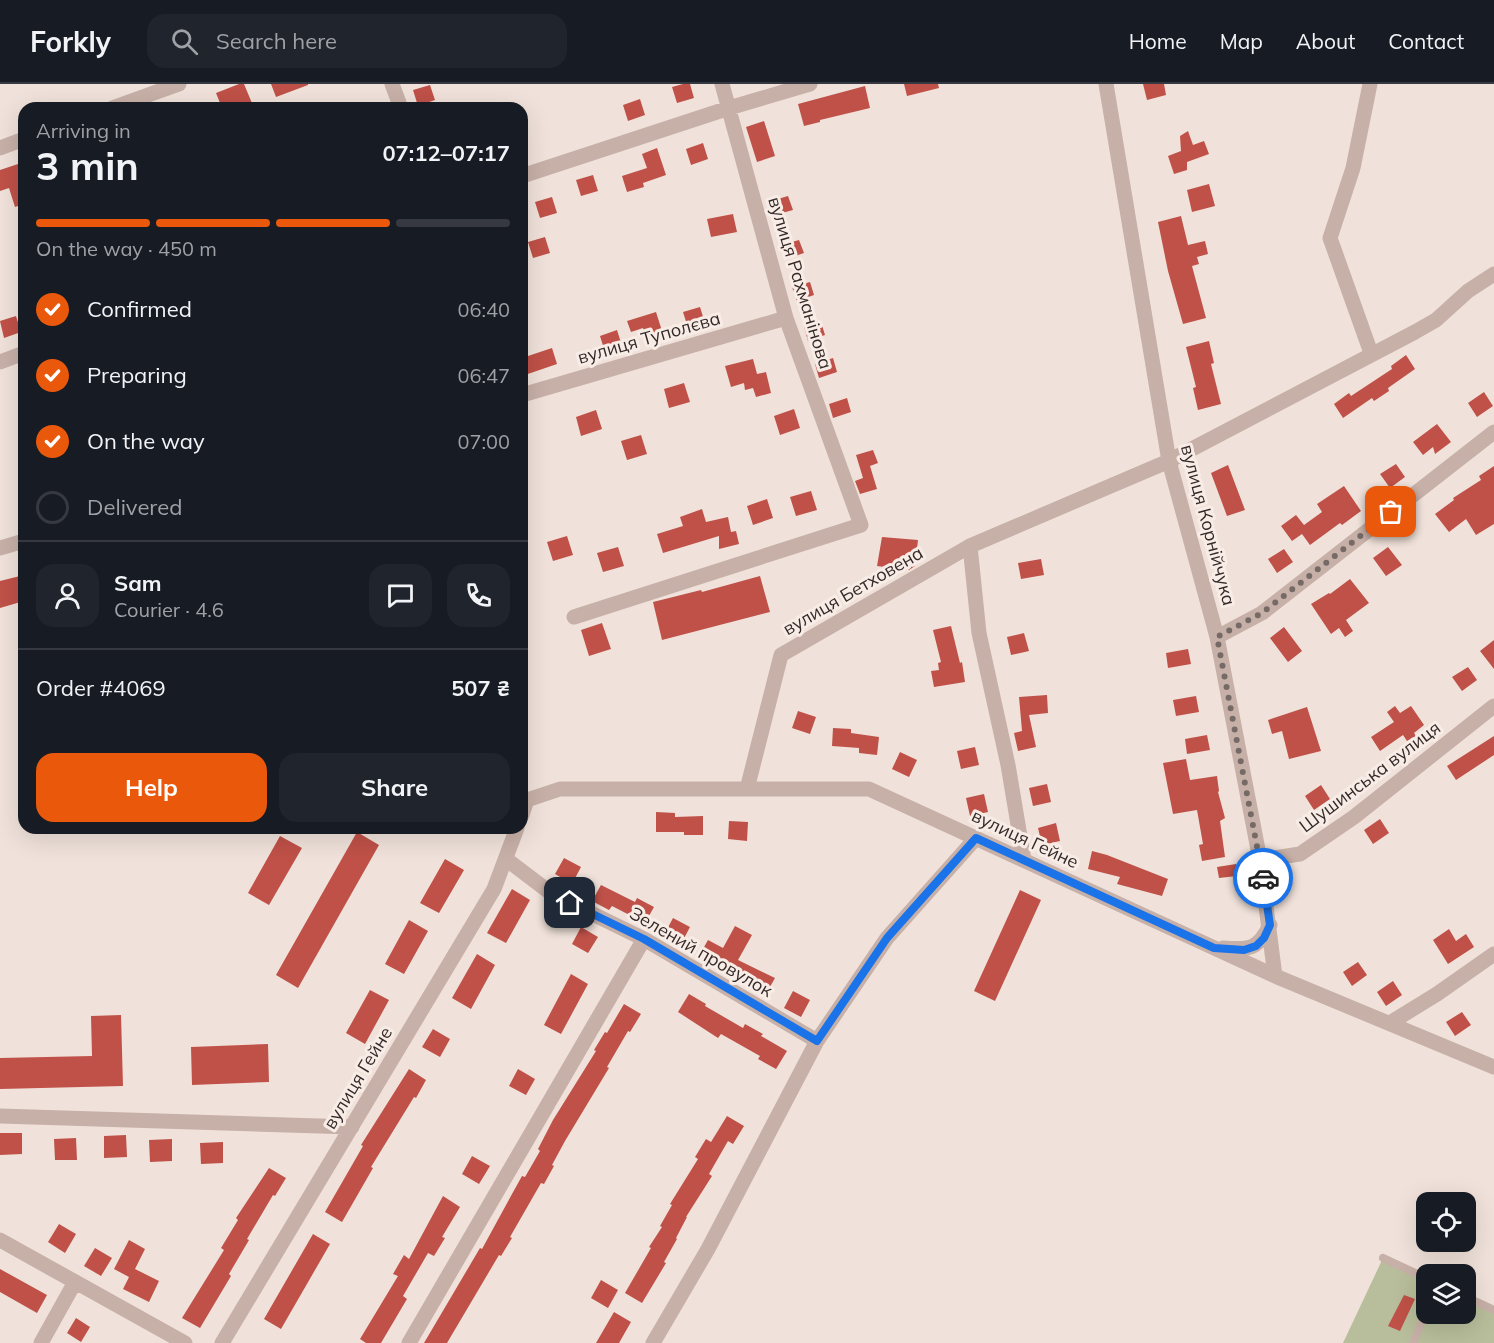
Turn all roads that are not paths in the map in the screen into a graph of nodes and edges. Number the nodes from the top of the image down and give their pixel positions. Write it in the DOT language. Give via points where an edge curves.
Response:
graph roads {
  1 [pos="179,84"];
  2 [pos="392,84"];
  3 [pos="722,84"];
  4 [pos="810,84"];
  5 [pos="1106,84"];
  6 [pos="1370,84"];
  7 [pos="129,102"];
  8 [pos="399,102"];
  9 [pos="729,108"];
  10 [pos="18,141"];
  11 [pos="0,148"];
  12 [pos="528,174"];
  13 [pos="1494,274"];
  14 [pos="786,318"];
  15 [pos="1371,353"];
  16 [pos="18,355"];
  17 [pos="0,362"];
  18 [pos="528,393"];
  19 [pos="1494,432"];
  20 [pos="1169,460"];
  21 [pos="18,543"];
  22 [pos="970,546"];
  23 [pos="0,548"];
  24 [pos="574,616"];
  25 [pos="1217,637"];
  26 [pos="1494,706"];
  27 [pos="747,789"];
  28 [pos="528,800"];
  29 [pos="515,834"];
  30 [pos="976,838"];
  31 [pos="506,859"];
  32 [pos="1024,860"];
  33 [pos="1260,860"];
  34 [pos="1270,925"];
  35 [pos="644,939"];
  36 [pos="1214,948"];
  37 [pos="1494,954"];
  38 [pos="1275,976"];
  39 [pos="1390,1023"];
  40 [pos="817,1041"];
  41 [pos="1494,1067"];
  42 [pos="0,1116"];
  43 [pos="352,1127"];
  44 [pos="0,1240"];
  45 [pos="1383,1258"];
  46 [pos="1416,1273"];
  47 [pos="75,1282"];
  48 [pos="1476,1302"];
  49 [pos="1494,1310"];
  50 [pos="1421,1324"];
  51 [pos="41,1343"];
  52 [pos="184,1343"];
  53 [pos="222,1343"];
  54 [pos="409,1343"];
  55 [pos="653,1343"];
  56 [pos="1413,1343"];
  1 -- 7 [label="street"];
  2 -- 8 [label="street"];
  3 -- 9 [label="street, вулиця Рахманінова"];
  4 -- 9 [label="street"];
  5 -- 20 [label="street, вулиця Корнійчука"];
  6 -- 15 [label="street" via="1353,168 1330,238"];
  9 -- 12 [label="street"];
  9 -- 14 [label="street, вулиця Рахманінова"];
  10 -- 11 [label="street"];
  13 -- 15 [label="street, вулиця Бетховена" via="1436,320"];
  14 -- 18 [label="street, вулиця Туполєва"];
  14 -- 24 [label="street, вулиця Рахманінова" via="861,525"];
  15 -- 20 [label="street, вулиця Бетховена"];
  16 -- 17 [label="street"];
  19 -- 25 [label="street" via="1262,613"];
  20 -- 22 [label="street, вулиця Бетховена"];
  20 -- 25 [label="street, вулиця Корнійчука"];
  21 -- 23 [label="street"];
  22 -- 27 [label="street, вулиця Бетховена" via="781,656"];
  22 -- 32 [label="street" via="979,633"];
  25 -- 33 [label="street, вулиця Корнійчука"];
  26 -- 33 [label="street, Шушинська вулиця" via="1354,817 1300,854"];
  27 -- 28 [label="street, вулиця Гейне" via="560,789"];
  27 -- 30 [label="street, вулиця Гейне" via="868,789"];
  29 -- 31 [label="street, вулиця Гейне"];
  30 -- 32 [label="street, вулиця Гейне"];
  30 -- 40 [label="street" via="887,938"];
  31 -- 35 [label="street, Зелений провулок" via="552,894"];
  31 -- 43 [label="street, вулиця Гейне" via="494,889"];
  32 -- 36 [label="street, вулиця Гейне"];
  33 -- 34 [label="street, вулиця Корнійчука"];
  34 -- 36 [label="street" via="1256,946 1244,950"];
  34 -- 38 [label="street, вулиця Корнійчука"];
  35 -- 40 [label="street, Зелений провулок"];
  35 -- 54 [label="street"];
  36 -- 38 [label="street, вулиця Гейне"];
  37 -- 39 [label="street"];
  38 -- 39 [label="street, вулиця Гейне"];
  39 -- 41 [label="street, вулиця Гейне"];
  40 -- 55 [label="street" via="708,1249"];
  42 -- 43 [label="street"];
  43 -- 53 [label="street, вулиця Гейне"];
  44 -- 47 [label="street"];
  45 -- 46 [label="lane"];
  47 -- 51 [label="street"];
  47 -- 52 [label="street"];
  48 -- 49 [label="lane"];
  50 -- 56 [label="lane"];
}
